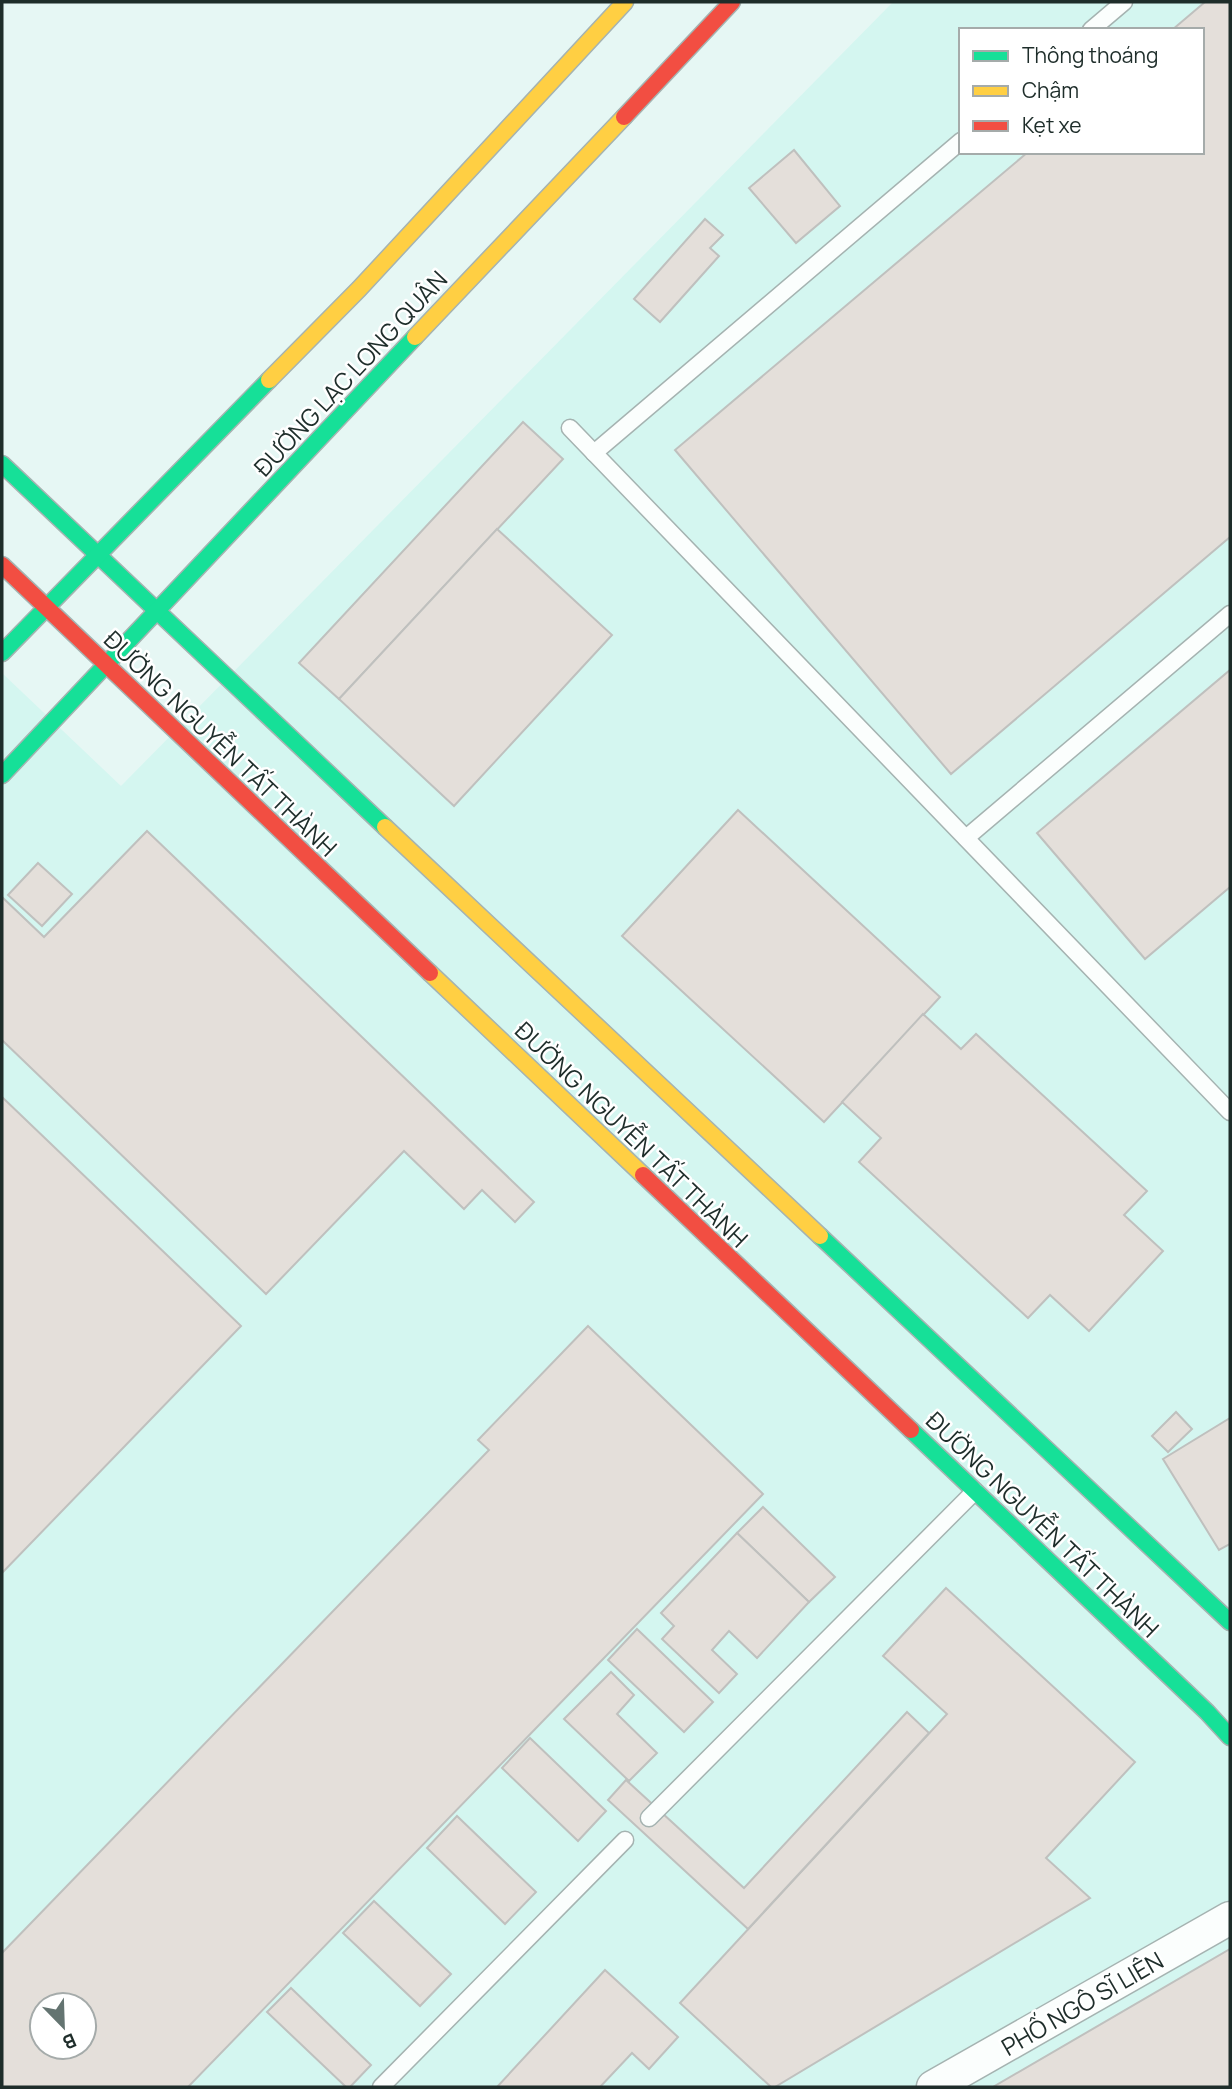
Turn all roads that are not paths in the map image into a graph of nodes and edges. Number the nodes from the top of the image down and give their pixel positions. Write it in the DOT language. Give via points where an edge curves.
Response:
graph roads {
  1 [pos="625,2"];
  2 [pos="732,2"];
  3 [pos="1124,2"];
  4 [pos="596,15"];
  5 [pos="1093,28"];
  6 [pos="959,143"];
  7 [pos="570,428"];
  8 [pos="594,453"];
  9 [pos="2,464"];
  10 [pos="97,556"];
  11 [pos="2,565"];
  12 [pos="46,608"];
  13 [pos="155,611"];
  14 [pos="1230,614"];
  15 [pos="2,653"];
  16 [pos="105,664"];
  17 [pos="2,775"];
  18 [pos="966,838"];
  19 [pos="1230,1112"];
  20 [pos="975,1491"];
  21 [pos="1230,1622"];
  22 [pos="1230,1737"];
  23 [pos="649,1818"];
  24 [pos="625,1840"];
  25 [pos="1230,1918"];
  26 [pos="381,2087"];
  27 [pos="933,2087"];
  1 -- 4 [label="main road, ĐƯỜNG LẠC LONG QUÂN"];
  2 -- 13 [label="main road, ĐƯỜNG LẠC LONG QUÂN"];
  3 -- 5 [label="lane"];
  4 -- 10 [label="main road, ĐƯỜNG LẠC LONG QUÂN" via="359,289"];
  6 -- 8 [label="lane"];
  7 -- 8 [label="lane"];
  8 -- 18 [label="lane"];
  9 -- 10 [label="main road, ĐƯỜNG NGUYỄN TẤT THÀNH"];
  10 -- 12 [label="main road, ĐƯỜNG LẠC LONG QUÂN"];
  10 -- 13 [label="main road, ĐƯỜNG NGUYỄN TẤT THÀNH"];
  11 -- 12 [label="main road, ĐƯỜNG NGUYỄN TẤT THÀNH"];
  12 -- 15 [label="main road, ĐƯỜNG LẠC LONG QUÂN"];
  12 -- 16 [label="main road, ĐƯỜNG NGUYỄN TẤT THÀNH"];
  13 -- 16 [label="main road, ĐƯỜNG LẠC LONG QUÂN"];
  13 -- 21 [label="main road, ĐƯỜNG NGUYỄN TẤT THÀNH"];
  14 -- 18 [label="lane"];
  16 -- 17 [label="main road, ĐƯỜNG LẠC LONG QUÂN"];
  16 -- 20 [label="main road, ĐƯỜNG NGUYỄN TẤT THÀNH"];
  18 -- 19 [label="lane"];
  20 -- 22 [label="main road, ĐƯỜNG NGUYỄN TẤT THÀNH"];
  20 -- 23 [label="lane"];
  24 -- 26 [label="lane"];
  25 -- 27 [label="street, PHỐ NGÔ SĨ LIÊN"];
}
